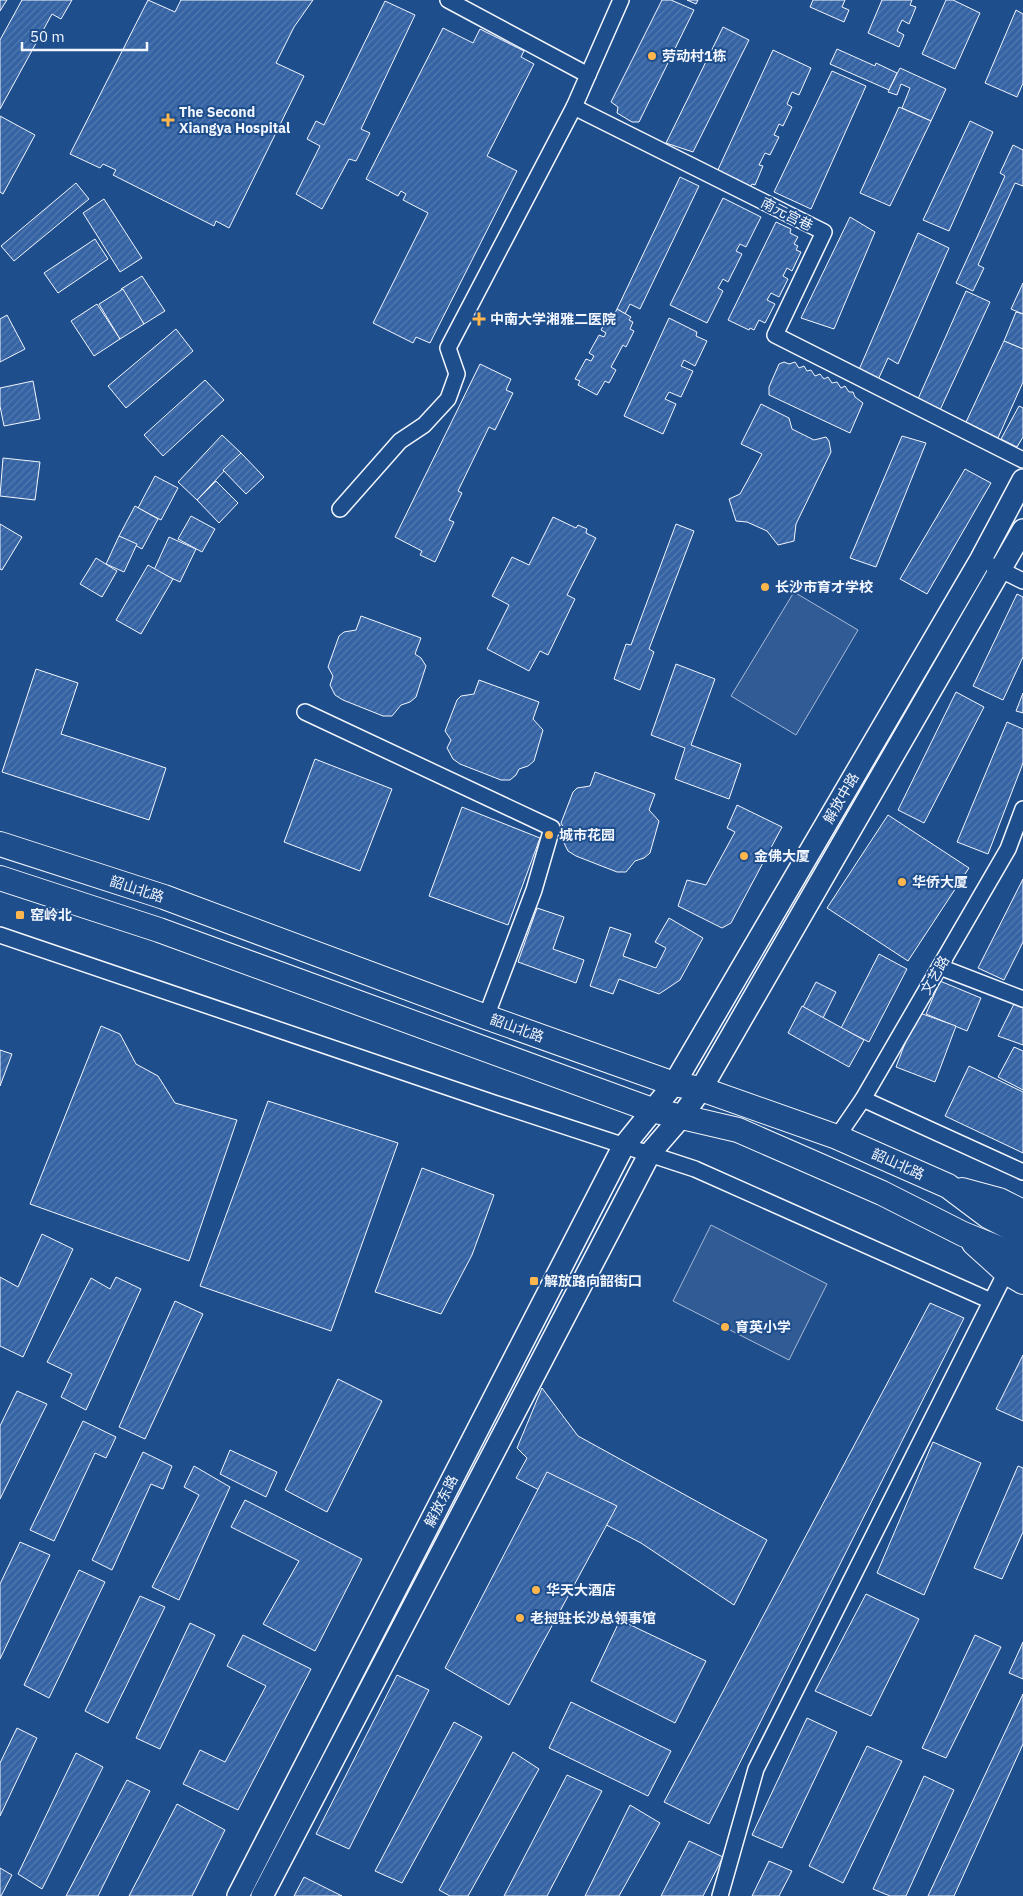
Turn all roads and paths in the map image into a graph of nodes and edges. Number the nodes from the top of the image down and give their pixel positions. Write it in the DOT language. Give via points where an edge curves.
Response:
graph roads {
  1 [pos="448,0"];
  2 [pos="621,0"];
  3 [pos="588,75"];
  4 [pos="574,107"];
  5 [pos="1023,460"];
  6 [pos="1023,480"];
  7 [pos="340,509"];
  8 [pos="1023,530"];
  9 [pos="981,559"];
  10 [pos="1001,570"];
  11 [pos="1023,581"];
  12 [pos="305,712"];
  13 [pos="1023,808"];
  14 [pos="0,844"];
  15 [pos="0,878"];
  16 [pos="0,935"];
  17 [pos="940,968"];
  18 [pos="1023,999"];
  19 [pos="486,1017"];
  20 [pos="674,1084"];
  21 [pos="701,1089"];
  22 [pos="863,1099"];
  23 [pos="652,1110"];
  24 [pos="682,1116"];
  25 [pos="837,1137"];
  26 [pos="623,1147"];
  27 [pos="650,1152"];
  28 [pos="1023,1172"];
  29 [pos="948,1186"];
  30 [pos="1023,1212"];
  31 [pos="1023,1234"];
  32 [pos="1017,1270"];
  33 [pos="991,1301"];
  34 [pos="238,1896"];
  35 [pos="262,1896"];
  36 [pos="720,1896"];
  1 -- 3 [label="street"];
  2 -- 3 [label="street"];
  3 -- 4 [label="street"];
  4 -- 5 [label="street, 南元宫巷" via="824,232 775,335"];
  4 -- 7 [label="street" via="448,348 457,374 448,399 424,425 400,441"];
  6 -- 9 [label="main road, 解放中路"];
  8 -- 10 [label="main road, 解放中路"];
  9 -- 10 [label="street"];
  9 -- 20 [label="main road, 解放中路"];
  10 -- 11 [label="street"];
  10 -- 21 [label="main road, 解放中路"];
  12 -- 19 [label="street" via="552,828 534,890"];
  13 -- 17 [label="street, 文艺路" via="1008,849"];
  14 -- 19 [label="main road, 韶山北路" via="164,897"];
  15 -- 23 [label="main road" via="159,930"];
  16 -- 26 [label="street"];
  17 -- 18 [label="street"];
  17 -- 22 [label="street, 文艺路"];
  19 -- 20 [label="main road, 韶山北路"];
  20 -- 21 [label="main road, 韶山北路"];
  20 -- 23 [label="main road, 解放中路"];
  21 -- 24 [label="main road, 解放中路"];
  21 -- 25 [label="main road, 韶山北路"];
  22 -- 25 [label="street, 文艺路"];
  22 -- 28 [label="street"];
  23 -- 24 [label="main road"];
  23 -- 26 [label="main road, 解放东路"];
  24 -- 27 [label="main road, 解放东路"];
  24 -- 32 [label="main road" via="738,1130 882,1193 963,1234"];
  25 -- 29 [label="main road, 韶山北路"];
  26 -- 27 [label="street"];
  26 -- 34 [label="main road, 解放东路"];
  27 -- 33 [label="street"];
  27 -- 35 [label="main road, 解放东路"];
  29 -- 30 [label="main road" via="999,1200"];
  29 -- 31 [label="main road, 韶山北路" via="988,1216"];
  32 -- 33 [label="street"];
  33 -- 36 [label="street" via="756,1768"];
}
